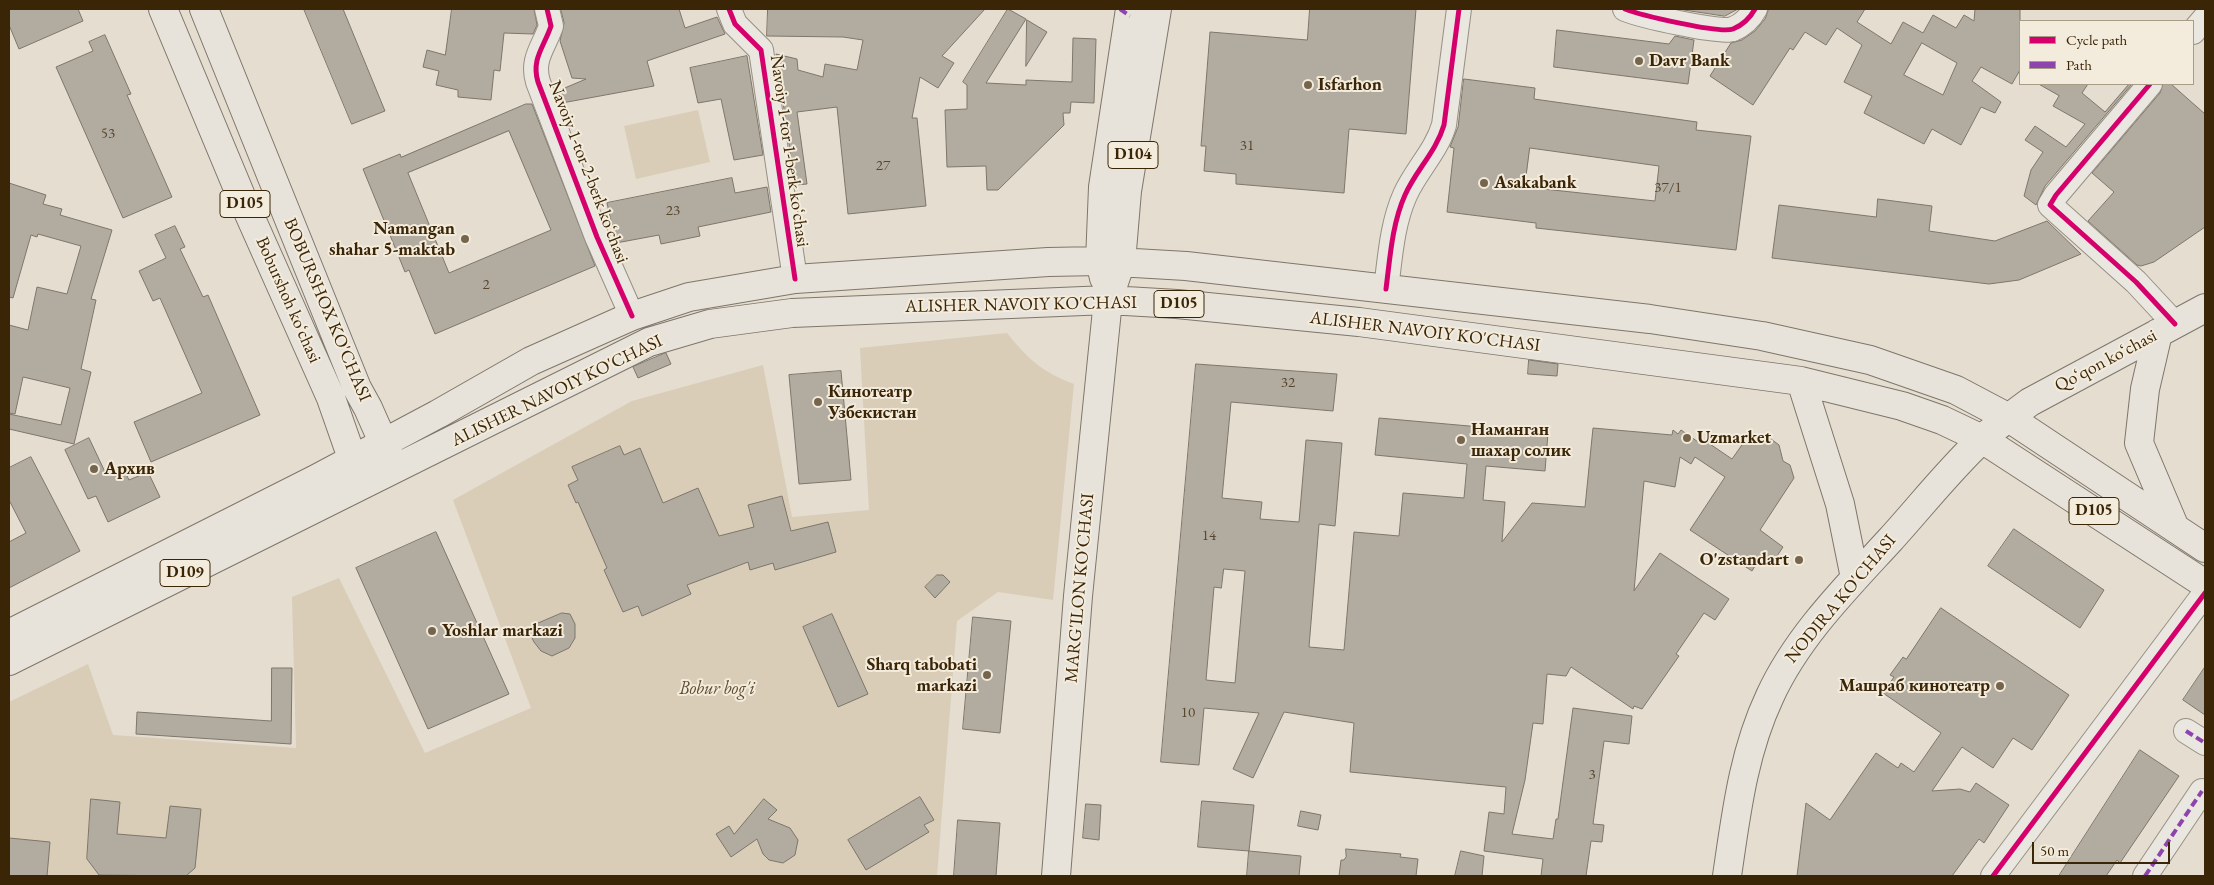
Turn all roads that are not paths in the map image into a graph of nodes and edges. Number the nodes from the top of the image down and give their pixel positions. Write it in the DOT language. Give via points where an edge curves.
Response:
graph roads {
  1 [pos="162,9"];
  2 [pos="204,9"];
  3 [pos="547,9"];
  4 [pos="729,9"];
  5 [pos="1158,9"];
  6 [pos="1460,9"];
  7 [pos="1625,9"];
  8 [pos="1755,9"];
  9 [pos="1127,11"];
  10 [pos="2205,18"];
  11 [pos="2194,31"];
  12 [pos="2149,85"];
  13 [pos="1111,262"];
  14 [pos="794,280"];
  15 [pos="1386,289"];
  16 [pos="689,297"];
  17 [pos="1108,300"];
  18 [pos="2205,308"];
  19 [pos="632,316"];
  20 [pos="695,328"];
  21 [pos="2166,328"];
  22 [pos="1801,381"];
  23 [pos="331,398"];
  24 [pos="368,408"];
  25 [pos="2009,418"];
  26 [pos="421,421"];
  27 [pos="342,430"];
  28 [pos="1982,439"];
  29 [pos="384,442"];
  30 [pos="351,458"];
  31 [pos="396,470"];
  32 [pos="316,479"];
  33 [pos="362,486"];
  34 [pos="2175,528"];
  35 [pos="2205,548"];
  36 [pos="1855,578"];
  37 [pos="2205,584"];
  38 [pos="2205,593"];
  39 [pos="9,634"];
  40 [pos="9,661"];
  41 [pos="2202,791"];
  42 [pos="1056,876"];
  43 [pos="1727,876"];
  44 [pos="1994,876"];
  45 [pos="2145,876"];
  1 -- 23 [label="main road, Boburshoh koʻchasi / D105"];
  2 -- 24 [label="main road, BOBURSHOX KO'CHASI / D105" via="357,388"];
  3 -- 19 [label="street, Navoiy 1-tor 2-berk koʻchasi" via="551,26 539,49 535,74 597,237"];
  4 -- 14 [label="street, Navoiy 1-tor 1-berk koʻchasi" via="735,24 761,50"];
  5 -- 13 [label="main road, D104" via="1127,191"];
  6 -- 15 [label="street" via="1444,125 1440,140 1419,168 1405,195 1397,218"];
  7 -- 8 [label="street" via="1677,23 1731,30 1745,22"];
  9 -- 13 [label="main road, D104" via="1103,187"];
  10 -- 11 [label="street"];
  12 -- 21 [label="street" via="2050,205 2136,282"];
  13 -- 14 [label="main road, D105" via="951,268"];
  13 -- 15 [label="main road, D105" via="1186,266"];
  13 -- 17 [label="main road, D104"];
  14 -- 16 [label="main road, D105"];
  15 -- 25 [label="main road, D105" via="1650,319 1762,336 1870,360 1956,390"];
  16 -- 19 [label="main road, D105"];
  16 -- 20 [label="main road"];
  17 -- 20 [label="main road, ALISHER NAVOIY KO'CHASI / D105" via="792,313"];
  17 -- 22 [label="main road, ALISHER NAVOIY KO'CHASI / D105" via="1359,322"];
  17 -- 42 [label="main road, MARG'ILON KO'CHASI" via="1078,596"];
  18 -- 21 [label="main road, Qoʻqon koʻchasi"];
  19 -- 26 [label="main road, D105" via="531,361"];
  20 -- 31 [label="main road, ALISHER NAVOIY KO'CHASI / D105" via="649,342 617,357"];
  21 -- 25 [label="main road, Qoʻqon koʻchasi" via="2030,402"];
  21 -- 34 [label="main road" via="2144,389 2140,442"];
  22 -- 28 [label="main road, ALISHER NAVOIY KO'CHASI / D105" via="1902,406"];
  22 -- 36 [label="main road" via="1840,504"];
  23 -- 27 [label="main road, BOBURSHOX KO'CHASI / D105"];
  24 -- 26 [label="main road" via="400,421"];
  24 -- 29 [label="main road, BOBURSHOX KO'CHASI / D105"];
  25 -- 28 [label="main road, NODIRA KO'CHASI"];
  25 -- 34 [label="main road, D105"];
  26 -- 29 [label="main road, D105"];
  27 -- 30 [label="main road, BOBURSHOX KO'CHASI / D105"];
  27 -- 32 [label="main road"];
  28 -- 36 [label="main road, NODIRA KO'CHASI"];
  28 -- 37 [label="main road, ALISHER NAVOIY KO'CHASI / D105"];
  29 -- 30 [label="main road"];
  29 -- 31 [label="main road, BOBURSHOX KO'CHASI / D105"];
  30 -- 32 [label="main road, D109"];
  30 -- 33 [label="main road, BOBURSHOX KO'CHASI / D105"];
  31 -- 33 [label="main road, ALISHER NAVOIY KO'CHASI / D105"];
  32 -- 39 [label="main road, D109"];
  33 -- 40 [label="main road, ALISHER NAVOIY KO'CHASI / D109"];
  34 -- 35 [label="main road, D105"];
  36 -- 43 [label="main road, NODIRA KO'CHASI" via="1800,645 1769,697 1751,744 1738,798"];
  38 -- 44 [label="street"];
  41 -- 45 [label="street"];
}
